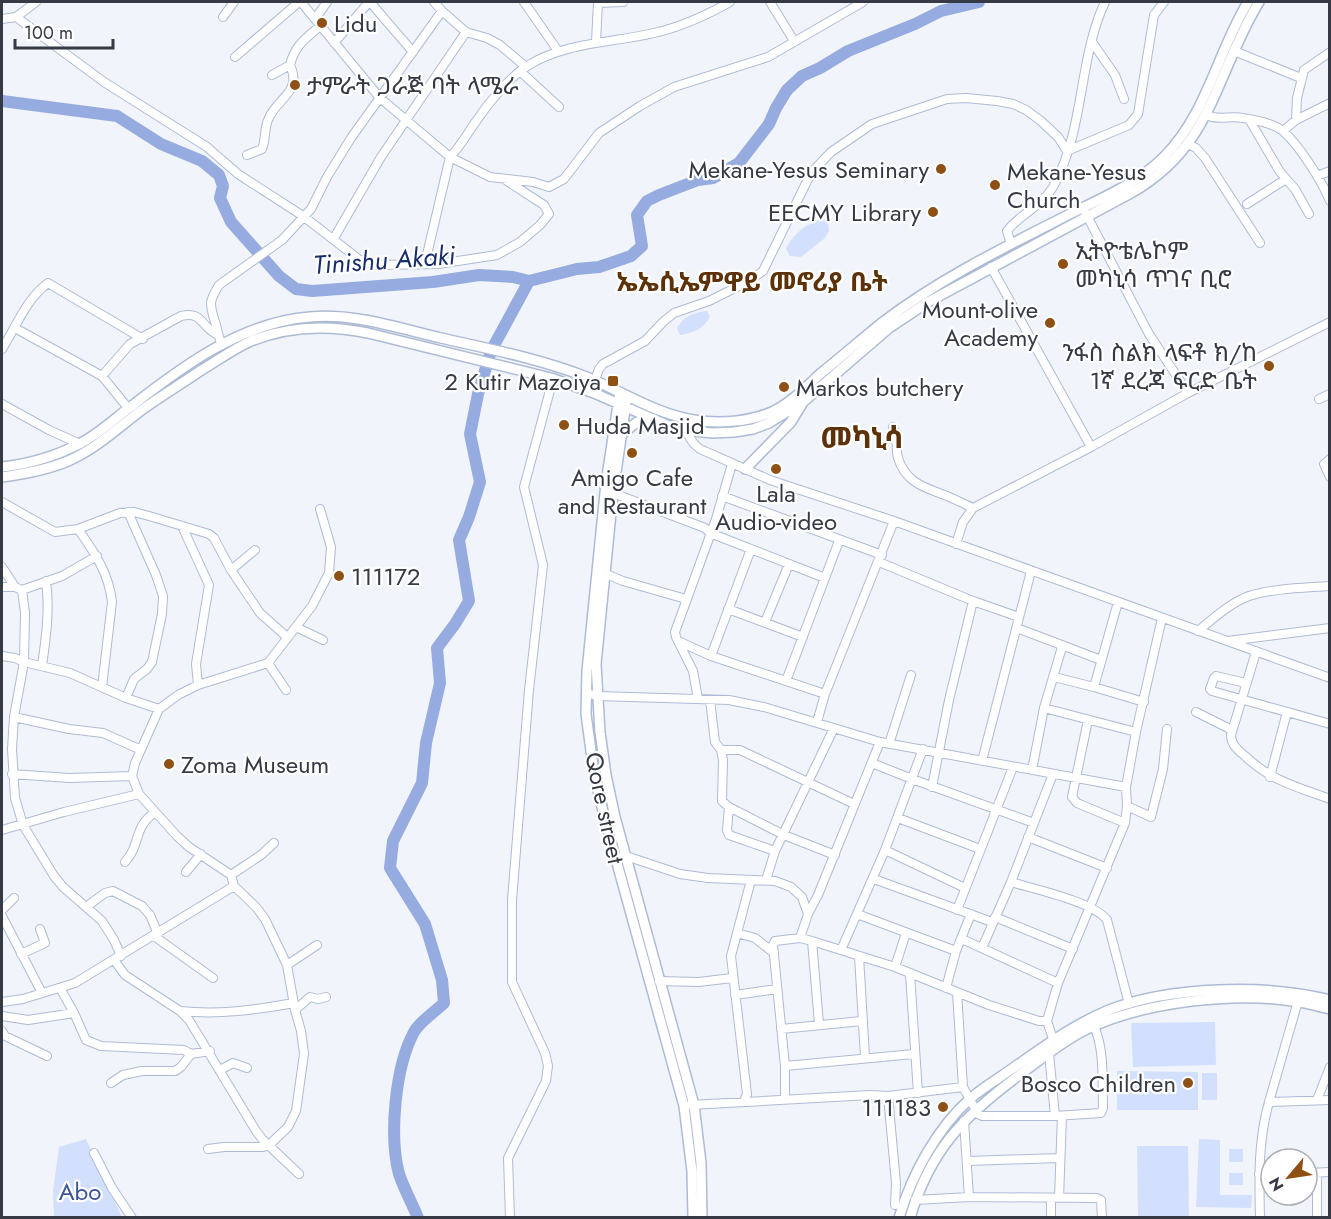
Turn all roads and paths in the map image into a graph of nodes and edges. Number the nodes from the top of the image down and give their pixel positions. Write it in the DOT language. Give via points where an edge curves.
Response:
graph roads {
  1 [pos="36,2"];
  2 [pos="234,2"];
  3 [pos="300,2"];
  4 [pos="327,2"];
  5 [pos="369,2"];
  6 [pos="434,2"];
  7 [pos="524,2"];
  8 [pos="598,2"];
  9 [pos="623,2"];
  10 [pos="730,2"];
  11 [pos="770,2"];
  12 [pos="863,2"];
  13 [pos="1105,2"];
  14 [pos="1164,2"];
  15 [pos="1248,2"];
  16 [pos="1259,2"];
  17 [pos="442,11"];
  18 [pos="16,17"];
  19 [pos="223,17"];
  20 [pos="2,19"];
  21 [pos="315,19"];
  22 [pos="320,26"];
  23 [pos="466,32"];
  24 [pos="794,41"];
  25 [pos="596,42"];
  26 [pos="1092,42"];
  27 [pos="334,43"];
  28 [pos="558,51"];
  29 [pos="1234,51"];
  30 [pos="413,52"];
  31 [pos="1329,52"];
  32 [pos="235,57"];
  33 [pos="290,65"];
  34 [pos="523,69"];
  35 [pos="272,75"];
  36 [pos="1301,78"];
  37 [pos="380,98"];
  38 [pos="1124,99"];
  39 [pos="1329,103"];
  40 [pos="559,107"];
  41 [pos="1206,115"];
  42 [pos="406,119"];
  43 [pos="1249,119"];
  44 [pos="1296,120"];
  45 [pos="1283,131"];
  46 [pos="1188,144"];
  47 [pos="1067,151"];
  48 [pos="247,155"];
  49 [pos="450,157"];
  50 [pos="1329,171"];
  51 [pos="1317,176"];
  52 [pos="503,179"];
  53 [pos="1286,179"];
  54 [pos="1329,201"];
  55 [pos="1247,204"];
  56 [pos="1085,212"];
  57 [pos="1309,214"];
  58 [pos="303,216"];
  59 [pos="334,238"];
  60 [pos="1260,243"];
  61 [pos="1011,244"];
  62 [pos="425,263"];
  63 [pos="991,267"];
  64 [pos="1329,322"];
  65 [pos="15,328"];
  66 [pos="216,334"];
  67 [pos="143,339"];
  68 [pos="222,345"];
  69 [pos="2,349"];
  70 [pos="102,376"];
  71 [pos="553,379"];
  72 [pos="595,380"];
  73 [pos="624,393"];
  74 [pos="1188,393"];
  75 [pos="1329,394"];
  76 [pos="603,397"];
  77 [pos="1319,399"];
  78 [pos="803,402"];
  79 [pos="2,404"];
  80 [pos="622,405"];
  81 [pos="128,408"];
  82 [pos="650,418"];
  83 [pos="615,426"];
  84 [pos="893,427"];
  85 [pos="685,430"];
  86 [pos="620,439"];
  87 [pos="80,444"];
  88 [pos="1091,447"];
  89 [pos="1329,459"];
  90 [pos="732,464"];
  91 [pos="2,467"];
  92 [pos="745,469"];
  93 [pos="2,477"];
  94 [pos="1329,477"];
  95 [pos="613,493"];
  96 [pos="722,496"];
  97 [pos="2,502"];
  98 [pos="320,508"];
  99 [pos="973,508"];
  100 [pos="128,512"];
  101 [pos="894,521"];
  102 [pos="182,526"];
  103 [pos="78,528"];
  104 [pos="710,533"];
  105 [pos="839,541"];
  106 [pos="956,544"];
  107 [pos="751,549"];
  108 [pos="255,550"];
  109 [pos="97,556"];
  110 [pos="881,558"];
  111 [pos="789,564"];
  112 [pos="2,567"];
  113 [pos="231,570"];
  114 [pos="1031,572"];
  115 [pos="606,574"];
  116 [pos="825,578"];
  117 [pos="46,581"];
  118 [pos="1329,586"];
  119 [pos="2,587"];
  120 [pos="19,588"];
  121 [pos="686,600"];
  122 [pos="973,601"];
  123 [pos="1118,602"];
  124 [pos="728,609"];
  125 [pos="1019,617"];
  126 [pos="1162,618"];
  127 [pos="765,622"];
  128 [pos="296,627"];
  129 [pos="1017,628"];
  130 [pos="1329,628"];
  131 [pos="1198,631"];
  132 [pos="287,637"];
  133 [pos="803,637"];
  134 [pos="324,640"];
  135 [pos="678,641"];
  136 [pos="1227,641"];
  137 [pos="1062,647"];
  138 [pos="1256,652"];
  139 [pos="2,656"];
  140 [pos="711,656"];
  141 [pos="1101,660"];
  142 [pos="24,662"];
  143 [pos="268,663"];
  144 [pos="42,666"];
  145 [pos="910,675"];
  146 [pos="1054,677"];
  147 [pos="1329,677"];
  148 [pos="786,681"];
  149 [pos="1246,683"];
  150 [pos="198,685"];
  151 [pos="102,687"];
  152 [pos="1094,687"];
  153 [pos="286,690"];
  154 [pos="592,694"];
  155 [pos="825,694"];
  156 [pos="126,698"];
  157 [pos="1242,698"];
  158 [pos="698,699"];
  159 [pos="710,700"];
  160 [pos="1144,702"];
  161 [pos="1044,708"];
  162 [pos="159,709"];
  163 [pos="1196,712"];
  164 [pos="1287,712"];
  165 [pos="14,717"];
  166 [pos="1089,720"];
  167 [pos="817,722"];
  168 [pos="1329,724"];
  169 [pos="834,728"];
  170 [pos="1167,729"];
  171 [pos="1232,730"];
  172 [pos="1136,732"];
  173 [pos="884,743"];
  174 [pos="2,747"];
  175 [pos="12,749"];
  176 [pos="139,749"];
  177 [pos="923,749"];
  178 [pos="721,750"];
  179 [pos="939,753"];
  180 [pos="982,761"];
  181 [pos="872,763"];
  182 [pos="1013,767"];
  183 [pos="1032,770"];
  184 [pos="12,774"];
  185 [pos="1053,774"];
  186 [pos="132,776"];
  187 [pos="1076,777"];
  188 [pos="1270,777"];
  189 [pos="912,779"];
  190 [pos="809,782"];
  191 [pos="932,787"];
  192 [pos="1126,787"];
  193 [pos="139,794"];
  194 [pos="1329,799"];
  195 [pos="854,804"];
  196 [pos="1127,806"];
  197 [pos="729,807"];
  198 [pos="996,810"];
  199 [pos="155,812"];
  200 [pos="898,818"];
  201 [pos="1034,823"];
  202 [pos="1125,823"];
  203 [pos="22,825"];
  204 [pos="2,830"];
  205 [pos="784,835"];
  206 [pos="1028,837"];
  207 [pos="274,843"];
  208 [pos="980,849"];
  209 [pos="885,850"];
  210 [pos="775,851"];
  211 [pos="201,854"];
  212 [pos="625,855"];
  213 [pos="835,855"];
  214 [pos="614,856"];
  215 [pos="124,862"];
  216 [pos="1107,868"];
  217 [pos="186,872"];
  218 [pos="231,875"];
  219 [pos="874,879"];
  220 [pos="751,880"];
  221 [pos="766,880"];
  222 [pos="1011,882"];
  223 [pos="234,886"];
  224 [pos="965,888"];
  225 [pos="14,898"];
  226 [pos="1089,906"];
  227 [pos="87,907"];
  228 [pos="2,910"];
  229 [pos="957,910"];
  230 [pos="808,914"];
  231 [pos="857,914"];
  232 [pos="971,914"];
  233 [pos="2,916"];
  234 [pos="993,920"];
  235 [pos="40,929"];
  236 [pos="737,933"];
  237 [pos="906,933"];
  238 [pos="156,935"];
  239 [pos="800,938"];
  240 [pos="963,939"];
  241 [pos="812,941"];
  242 [pos="317,945"];
  243 [pos="982,948"];
  244 [pos="1073,949"];
  245 [pos="841,950"];
  246 [pos="956,951"];
  247 [pos="774,953"];
  248 [pos="21,954"];
  249 [pos="859,956"];
  250 [pos="118,958"];
  251 [pos="287,965"];
  252 [pos="896,968"];
  253 [pos="910,974"];
  254 [pos="213,978"];
  255 [pos="732,978"];
  256 [pos="659,981"];
  257 [pos="1058,983"];
  258 [pos="60,988"];
  259 [pos="946,988"];
  260 [pos="777,989"];
  261 [pos="957,992"];
  262 [pos="42,993"];
  263 [pos="735,995"];
  264 [pos="326,997"];
  265 [pos="2,1002"];
  266 [pos="1298,1002"];
  267 [pos="1129,1004"];
  268 [pos="1326,1004"];
  269 [pos="294,1006"];
  270 [pos="180,1011"];
  271 [pos="74,1013"];
  272 [pos="2,1016"];
  273 [pos="862,1021"];
  274 [pos="1047,1021"];
  275 [pos="819,1024"];
  276 [pos="1094,1026"];
  277 [pos="781,1029"];
  278 [pos="2,1032"];
  279 [pos="1053,1040"];
  280 [pos="210,1051"];
  281 [pos="1049,1053"];
  282 [pos="191,1054"];
  283 [pos="914,1054"];
  284 [pos="47,1056"];
  285 [pos="865,1057"];
  286 [pos="785,1065"];
  287 [pos="1329,1067"];
  288 [pos="247,1068"];
  289 [pos="220,1070"];
  290 [pos="111,1083"];
  291 [pos="963,1087"];
  292 [pos="918,1093"];
  293 [pos="888,1096"];
  294 [pos="785,1099"];
  295 [pos="970,1099"];
  296 [pos="1317,1100"];
  297 [pos="1329,1100"];
  298 [pos="744,1101"];
  299 [pos="1269,1102"];
  300 [pos="689,1106"];
  301 [pos="976,1109"];
  302 [pos="1058,1116"];
  303 [pos="964,1121"];
  304 [pos="269,1145"];
  305 [pos="1261,1147"];
  306 [pos="208,1149"];
  307 [pos="94,1153"];
  308 [pos="1060,1158"];
  309 [pos="968,1161"];
  310 [pos="299,1174"];
  311 [pos="969,1197"];
  312 [pos="1055,1199"];
  313 [pos="915,1200"];
  314 [pos="894,1206"];
  315 [pos="132,1218"];
  316 [pos="510,1218"];
  317 [pos="693,1218"];
  318 [pos="702,1218"];
  319 [pos="900,1218"];
  320 [pos="910,1218"];
  321 [pos="1051,1218"];
  322 [pos="1102,1218"];
  1 -- 18 [label="street"];
  2 -- 19 [label="street"];
  3 -- 21 [label="street"];
  3 -- 32 [label="street"];
  4 -- 21 [label="street"];
  5 -- 27 [label="street"];
  5 -- 30 [label="street"];
  6 -- 17 [label="street"];
  7 -- 28 [label="street"];
  8 -- 9 [label="street"];
  8 -- 25 [label="street"];
  10 -- 25 [label="street" via="657,32"];
  11 -- 24 [label="street"];
  12 -- 24 [label="street"];
  13 -- 26 [label="street"];
  14 -- 47 [label="street" via="1154,15 1138,114 1129,125"];
  15 -- 56 [label="main road" via="1184,133 1141,175"];
  16 -- 29 [label="main road"];
  17 -- 23 [label="street"];
  17 -- 30 [label="street"];
  18 -- 20 [label="street"];
  18 -- 58 [label="street" via="87,70 207,147 238,174"];
  21 -- 22 [label="street"];
  22 -- 27 [label="street"];
  22 -- 33 [label="street" via="298,45"];
  23 -- 34 [label="street" via="500,45"];
  23 -- 42 [label="street"];
  24 -- 52 [label="street" via="768,57 674,87 640,106 599,133 559,183 549,187"];
  25 -- 28 [label="street"];
  26 -- 38 [label="street" via="1115,75"];
  26 -- 47 [label="street"];
  27 -- 37 [label="street"];
  28 -- 34 [label="street"];
  29 -- 36 [label="street"];
  29 -- 41 [label="main road"];
  30 -- 37 [label="street"];
  31 -- 36 [label="street" via="1304,70"];
  33 -- 35 [label="street"];
  33 -- 48 [label="street" via="294,85 268,118 262,149"];
  34 -- 40 [label="street"];
  34 -- 49 [label="street" via="495,96"];
  36 -- 44 [label="street"];
  37 -- 42 [label="street"];
  37 -- 58 [label="street" via="351,138 311,210"];
  39 -- 44 [label="street"];
  41 -- 43 [label="street" via="1215,119"];
  41 -- 46 [label="main road"];
  42 -- 49 [label="street"];
  42 -- 59 [label="street"];
  43 -- 45 [label="street"];
  43 -- 53 [label="street"];
  44 -- 45 [label="street"];
  45 -- 51 [label="street"];
  46 -- 56 [label="main road" via="1152,180"];
  46 -- 60 [label="street" via="1205,158"];
  47 -- 61 [label="street" via="1051,190 1007,231"];
  47 -- 72 [label="street" via="1058,137 1026,110 997,101 947,99 872,124 831,152 811,173 763,271 727,293 674,313 645,341 603,364"];
  49 -- 52 [label="street" via="490,177"];
  49 -- 62 [label="street"];
  50 -- 51 [label="street"];
  51 -- 54 [label="street"];
  52 -- 62 [label="street" via="544,205 549,214 540,225 496,255 454,263"];
  53 -- 55 [label="street"];
  53 -- 57 [label="street"];
  56 -- 61 [label="main road"];
  56 -- 63 [label="main road"];
  56 -- 74 [label="street" via="1145,326"];
  58 -- 59 [label="street"];
  58 -- 66 [label="street" via="282,240 219,285 210,309"];
  59 -- 62 [label="street" via="361,261 376,265"];
  61 -- 73 [label="main road" via="883,322 775,411 734,421 710,422 667,413"];
  63 -- 78 [label="main road" via="889,328"];
  63 -- 88 [label="street"];
  64 -- 74 [label="street"];
  65 -- 67 [label="street" via="48,283"];
  65 -- 69 [label="street"];
  65 -- 70 [label="street"];
  66 -- 67 [label="street" via="198,316 189,314"];
  66 -- 68 [label="street"];
  67 -- 70 [label="street" via="130,344"];
  68 -- 72 [label="main road" via="259,327 289,320 363,320 516,354"];
  68 -- 81 [label="main road"];
  70 -- 81 [label="street"];
  71 -- 76 [label="main road"];
  71 -- 93 [label="main road" via="346,328 318,327 251,342 200,371 69,461"];
  71 -- 316 [label="street" via="524,487 543,565 512,900 512,982 549,1066 546,1081 508,1158"];
  72 -- 73 [label="main road"];
  73 -- 80 [label="main road, Qore street"];
  74 -- 88 [label="street"];
  75 -- 77 [label="street"];
  76 -- 80 [label="main road"];
  76 -- 83 [label="main road" via="613,407"];
  78 -- 85 [label="main road" via="753,429 712,433"];
  78 -- 92 [label="main road" via="791,422"];
  79 -- 87 [label="street"];
  80 -- 82 [label="main road"];
  80 -- 83 [label="main road, Qore street"];
  80 -- 86 [label="main road, Qore street"];
  81 -- 87 [label="main road"];
  82 -- 85 [label="main road"];
  82 -- 86 [label="main road" via="623,431"];
  83 -- 154 [label="main road, Qore street" via="592,613"];
  84 -- 99 [label="street" via="898,457 909,478"];
  85 -- 90 [label="street" via="700,449"];
  86 -- 95 [label="main road, Qore street"];
  87 -- 91 [label="main road" via="48,458"];
  88 -- 99 [label="street"];
  89 -- 94 [label="street" via="1324,464"];
  90 -- 92 [label="street"];
  90 -- 96 [label="street"];
  92 -- 101 [label="street"];
  95 -- 104 [label="street"];
  95 -- 115 [label="main road, Qore street"];
  96 -- 104 [label="street"];
  96 -- 105 [label="street"];
  97 -- 103 [label="street" via="56,532"];
  98 -- 128 [label="street" via="331,547 329,573"];
  99 -- 106 [label="street" via="963,522"];
  100 -- 102 [label="street"];
  100 -- 103 [label="street"];
  100 -- 156 [label="street" via="163,596 152,662 134,679"];
  101 -- 106 [label="street"];
  101 -- 110 [label="street"];
  102 -- 113 [label="street" via="214,538"];
  102 -- 150 [label="street" via="209,585 196,664"];
  103 -- 109 [label="street"];
  104 -- 107 [label="street"];
  104 -- 121 [label="street"];
  105 -- 110 [label="street"];
  105 -- 116 [label="street"];
  106 -- 114 [label="street"];
  107 -- 111 [label="street"];
  107 -- 124 [label="street"];
  108 -- 113 [label="street"];
  109 -- 117 [label="street"];
  109 -- 151 [label="street" via="112,602"];
  110 -- 122 [label="street"];
  110 -- 155 [label="street"];
  111 -- 116 [label="street"];
  111 -- 127 [label="street"];
  112 -- 120 [label="street"];
  113 -- 132 [label="street" via="260,613"];
  114 -- 123 [label="street"];
  114 -- 125 [label="street"];
  115 -- 121 [label="street"];
  115 -- 154 [label="main road, Qore street"];
  116 -- 133 [label="street"];
  117 -- 120 [label="street"];
  117 -- 144 [label="street" via="47,635"];
  118 -- 131 [label="street" via="1247,597 1225,608"];
  119 -- 120 [label="street"];
  120 -- 142 [label="street" via="25,613"];
  121 -- 135 [label="street" via="675,632"];
  122 -- 125 [label="street"];
  122 -- 179 [label="street"];
  123 -- 126 [label="street"];
  123 -- 141 [label="street"];
  124 -- 127 [label="street"];
  124 -- 140 [label="street"];
  125 -- 129 [label="street"];
  126 -- 131 [label="street"];
  126 -- 160 [label="street"];
  127 -- 133 [label="street"];
  128 -- 132 [label="street"];
  128 -- 134 [label="street"];
  129 -- 137 [label="street"];
  129 -- 180 [label="street"];
  130 -- 136 [label="street"];
  131 -- 136 [label="street"];
  132 -- 143 [label="street"];
  133 -- 148 [label="street"];
  135 -- 140 [label="street"];
  135 -- 158 [label="street" via="693,671"];
  136 -- 138 [label="street"];
  137 -- 141 [label="street"];
  137 -- 146 [label="street"];
  138 -- 147 [label="street"];
  138 -- 149 [label="street"];
  139 -- 142 [label="street"];
  140 -- 148 [label="street"];
  141 -- 152 [label="street"];
  142 -- 144 [label="street"];
  142 -- 165 [label="street"];
  143 -- 150 [label="street"];
  143 -- 153 [label="street"];
  144 -- 151 [label="street"];
  145 -- 173 [label="street"];
  146 -- 152 [label="street"];
  146 -- 161 [label="street"];
  148 -- 155 [label="street"];
  149 -- 157 [label="street"];
  149 -- 157 [label="street" via="1216,676 1210,689"];
  150 -- 162 [label="street"];
  151 -- 156 [label="street"];
  152 -- 160 [label="street"];
  154 -- 158 [label="street"];
  154 -- 212 [label="main road, Qore street"];
  154 -- 214 [label="main road, Qore street" via="586,714 594,773"];
  155 -- 167 [label="street"];
  156 -- 162 [label="street"];
  157 -- 164 [label="street"];
  157 -- 171 [label="street"];
  158 -- 159 [label="street"];
  159 -- 167 [label="street" via="764,707"];
  159 -- 178 [label="street" via="716,742"];
  160 -- 172 [label="street"];
  161 -- 166 [label="street"];
  161 -- 183 [label="street"];
  162 -- 176 [label="street"];
  163 -- 171 [label="street"];
  164 -- 168 [label="street"];
  164 -- 188 [label="street"];
  165 -- 175 [label="street"];
  165 -- 176 [label="street" via="103,733"];
  166 -- 172 [label="street"];
  166 -- 187 [label="street"];
  167 -- 169 [label="street"];
  169 -- 173 [label="street"];
  169 -- 190 [label="street"];
  170 -- 196 [label="street" via="1163,769 1151,817"];
  171 -- 188 [label="street" via="1233,746"];
  172 -- 192 [label="street"];
  173 -- 177 [label="street"];
  173 -- 181 [label="street"];
  174 -- 175 [label="street"];
  175 -- 184 [label="street"];
  176 -- 186 [label="street"];
  177 -- 179 [label="street"];
  177 -- 189 [label="street"];
  178 -- 190 [label="street" via="740,750"];
  178 -- 197 [label="street" via="722,801"];
  179 -- 180 [label="street"];
  179 -- 191 [label="street"];
  180 -- 182 [label="street"];
  181 -- 189 [label="street"];
  181 -- 195 [label="street"];
  182 -- 183 [label="street"];
  182 -- 198 [label="street"];
  183 -- 185 [label="street"];
  184 -- 186 [label="street" via="69,778"];
  184 -- 203 [label="street"];
  185 -- 187 [label="street"];
  185 -- 201 [label="street"];
  186 -- 193 [label="street"];
  187 -- 192 [label="street"];
  187 -- 202 [label="street" via="1072,796 1077,803"];
  188 -- 194 [label="street"];
  189 -- 191 [label="street"];
  189 -- 200 [label="street"];
  190 -- 195 [label="street"];
  190 -- 205 [label="street"];
  191 -- 198 [label="street"];
  192 -- 196 [label="street"];
  193 -- 199 [label="street"];
  193 -- 203 [label="street"];
  195 -- 213 [label="street"];
  196 -- 202 [label="street"];
  197 -- 205 [label="street"];
  197 -- 210 [label="street" via="729,835"];
  198 -- 201 [label="street"];
  198 -- 208 [label="street"];
  199 -- 211 [label="street"];
  199 -- 215 [label="street" via="144,820 134,850"];
  200 -- 208 [label="street"];
  200 -- 209 [label="street"];
  201 -- 206 [label="street"];
  202 -- 216 [label="street"];
  203 -- 204 [label="street"];
  203 -- 227 [label="street" via="54,876"];
  205 -- 210 [label="street"];
  205 -- 213 [label="street"];
  206 -- 216 [label="street"];
  206 -- 222 [label="street"];
  207 -- 218 [label="street"];
  208 -- 224 [label="street"];
  209 -- 219 [label="street"];
  209 -- 224 [label="street"];
  210 -- 221 [label="street"];
  211 -- 217 [label="street"];
  211 -- 218 [label="street"];
  212 -- 214 [label="street"];
  212 -- 220 [label="street" via="680,874"];
  212 -- 256 [label="main road, Qore street"];
  213 -- 230 [label="street"];
  214 -- 300 [label="main road, Qore street"];
  216 -- 226 [label="street"];
  218 -- 223 [label="street"];
  219 -- 229 [label="street"];
  219 -- 231 [label="street"];
  220 -- 221 [label="street"];
  220 -- 236 [label="street"];
  221 -- 230 [label="street" via="790,887 802,897"];
  222 -- 226 [label="street"];
  222 -- 234 [label="street"];
  223 -- 238 [label="street"];
  223 -- 251 [label="street" via="265,919"];
  224 -- 229 [label="street"];
  225 -- 228 [label="street"];
  226 -- 244 [label="street"];
  226 -- 267 [label="street" via="1107,920"];
  227 -- 238 [label="street" via="113,891 142,906 150,915"];
  227 -- 250 [label="street" via="102,921"];
  229 -- 232 [label="street"];
  230 -- 239 [label="street"];
  231 -- 237 [label="street"];
  231 -- 245 [label="street"];
  232 -- 234 [label="street"];
  232 -- 240 [label="street"];
  233 -- 248 [label="street"];
  234 -- 243 [label="street"];
  234 -- 244 [label="street"];
  235 -- 248 [label="street" via="45,943"];
  236 -- 247 [label="street" via="755,938"];
  236 -- 255 [label="street" via="731,956"];
  237 -- 246 [label="street"];
  237 -- 252 [label="street"];
  238 -- 250 [label="street"];
  238 -- 254 [label="street"];
  239 -- 241 [label="street"];
  239 -- 247 [label="street" via="775,941"];
  240 -- 243 [label="street"];
  240 -- 246 [label="street"];
  241 -- 245 [label="street"];
  241 -- 275 [label="street"];
  242 -- 251 [label="street"];
  243 -- 257 [label="street"];
  244 -- 257 [label="street"];
  245 -- 249 [label="street"];
  246 -- 259 [label="street"];
  247 -- 260 [label="street"];
  248 -- 262 [label="street"];
  249 -- 252 [label="street"];
  249 -- 273 [label="street"];
  250 -- 258 [label="street"];
  250 -- 270 [label="street" via="125,975"];
  251 -- 269 [label="street"];
  252 -- 253 [label="street"];
  253 -- 259 [label="street"];
  253 -- 283 [label="street"];
  255 -- 256 [label="street"];
  255 -- 263 [label="street"];
  256 -- 300 [label="main road, Qore street"];
  257 -- 274 [label="street"];
  258 -- 262 [label="street"];
  258 -- 271 [label="street"];
  259 -- 261 [label="street"];
  260 -- 263 [label="street"];
  260 -- 277 [label="street"];
  261 -- 274 [label="street"];
  261 -- 291 [label="street"];
  262 -- 265 [label="street"];
  263 -- 298 [label="street" via="747,1094"];
  264 -- 269 [label="street" via="310,997"];
  266 -- 268 [label="main road"];
  266 -- 276 [label="main road" via="1243,998 1185,1002"];
  266 -- 299 [label="street"];
  267 -- 268 [label="main road" via="1184,994 1242,990"];
  267 -- 279 [label="main road"];
  269 -- 270 [label="street" via="210,1014"];
  269 -- 304 [label="street" via="304,1054 296,1111 288,1127"];
  270 -- 280 [label="street"];
  271 -- 272 [label="street" via="28,1020"];
  271 -- 282 [label="street" via="86,1040 101,1046 184,1050"];
  273 -- 275 [label="street"];
  273 -- 285 [label="street"];
  274 -- 279 [label="street"];
  275 -- 277 [label="street"];
  276 -- 281 [label="main road"];
  276 -- 302 [label="street" via="1100,1049 1101,1113"];
  277 -- 286 [label="street"];
  278 -- 284 [label="street"];
  279 -- 295 [label="main road"];
  280 -- 282 [label="street"];
  280 -- 289 [label="street"];
  281 -- 301 [label="main road"];
  281 -- 302 [label="street"];
  282 -- 290 [label="street" via="175,1071 142,1071 123,1075"];
  283 -- 285 [label="street"];
  283 -- 292 [label="street"];
  285 -- 286 [label="street"];
  286 -- 294 [label="street"];
  287 -- 296 [label="street"];
  288 -- 289 [label="street" via="233,1063"];
  289 -- 304 [label="street" via="256,1131"];
  291 -- 292 [label="street"];
  291 -- 295 [label="street"];
  292 -- 293 [label="street"];
  293 -- 294 [label="street"];
  293 -- 314 [label="street" via="896,1183"];
  294 -- 298 [label="street"];
  295 -- 301 [label="street"];
  295 -- 319 [label="main road" via="937,1137 924,1159"];
  296 -- 297 [label="street"];
  296 -- 299 [label="street"];
  298 -- 300 [label="street"];
  299 -- 305 [label="street"];
  300 -- 317 [label="main road, Qore street"];
  300 -- 318 [label="main road, Qore street" via="701,1163"];
  301 -- 302 [label="street" via="982,1116"];
  301 -- 303 [label="main road"];
  302 -- 308 [label="street"];
  303 -- 309 [label="street"];
  303 -- 313 [label="main road" via="942,1148"];
  304 -- 306 [label="street"];
  304 -- 310 [label="street"];
  307 -- 315 [label="street"];
  308 -- 309 [label="street"];
  308 -- 312 [label="street"];
  309 -- 311 [label="street"];
  311 -- 312 [label="street"];
  311 -- 313 [label="street"];
  312 -- 321 [label="street"];
  312 -- 322 [label="street" via="1097,1198 1101,1200"];
  313 -- 320 [label="main road"];
}
